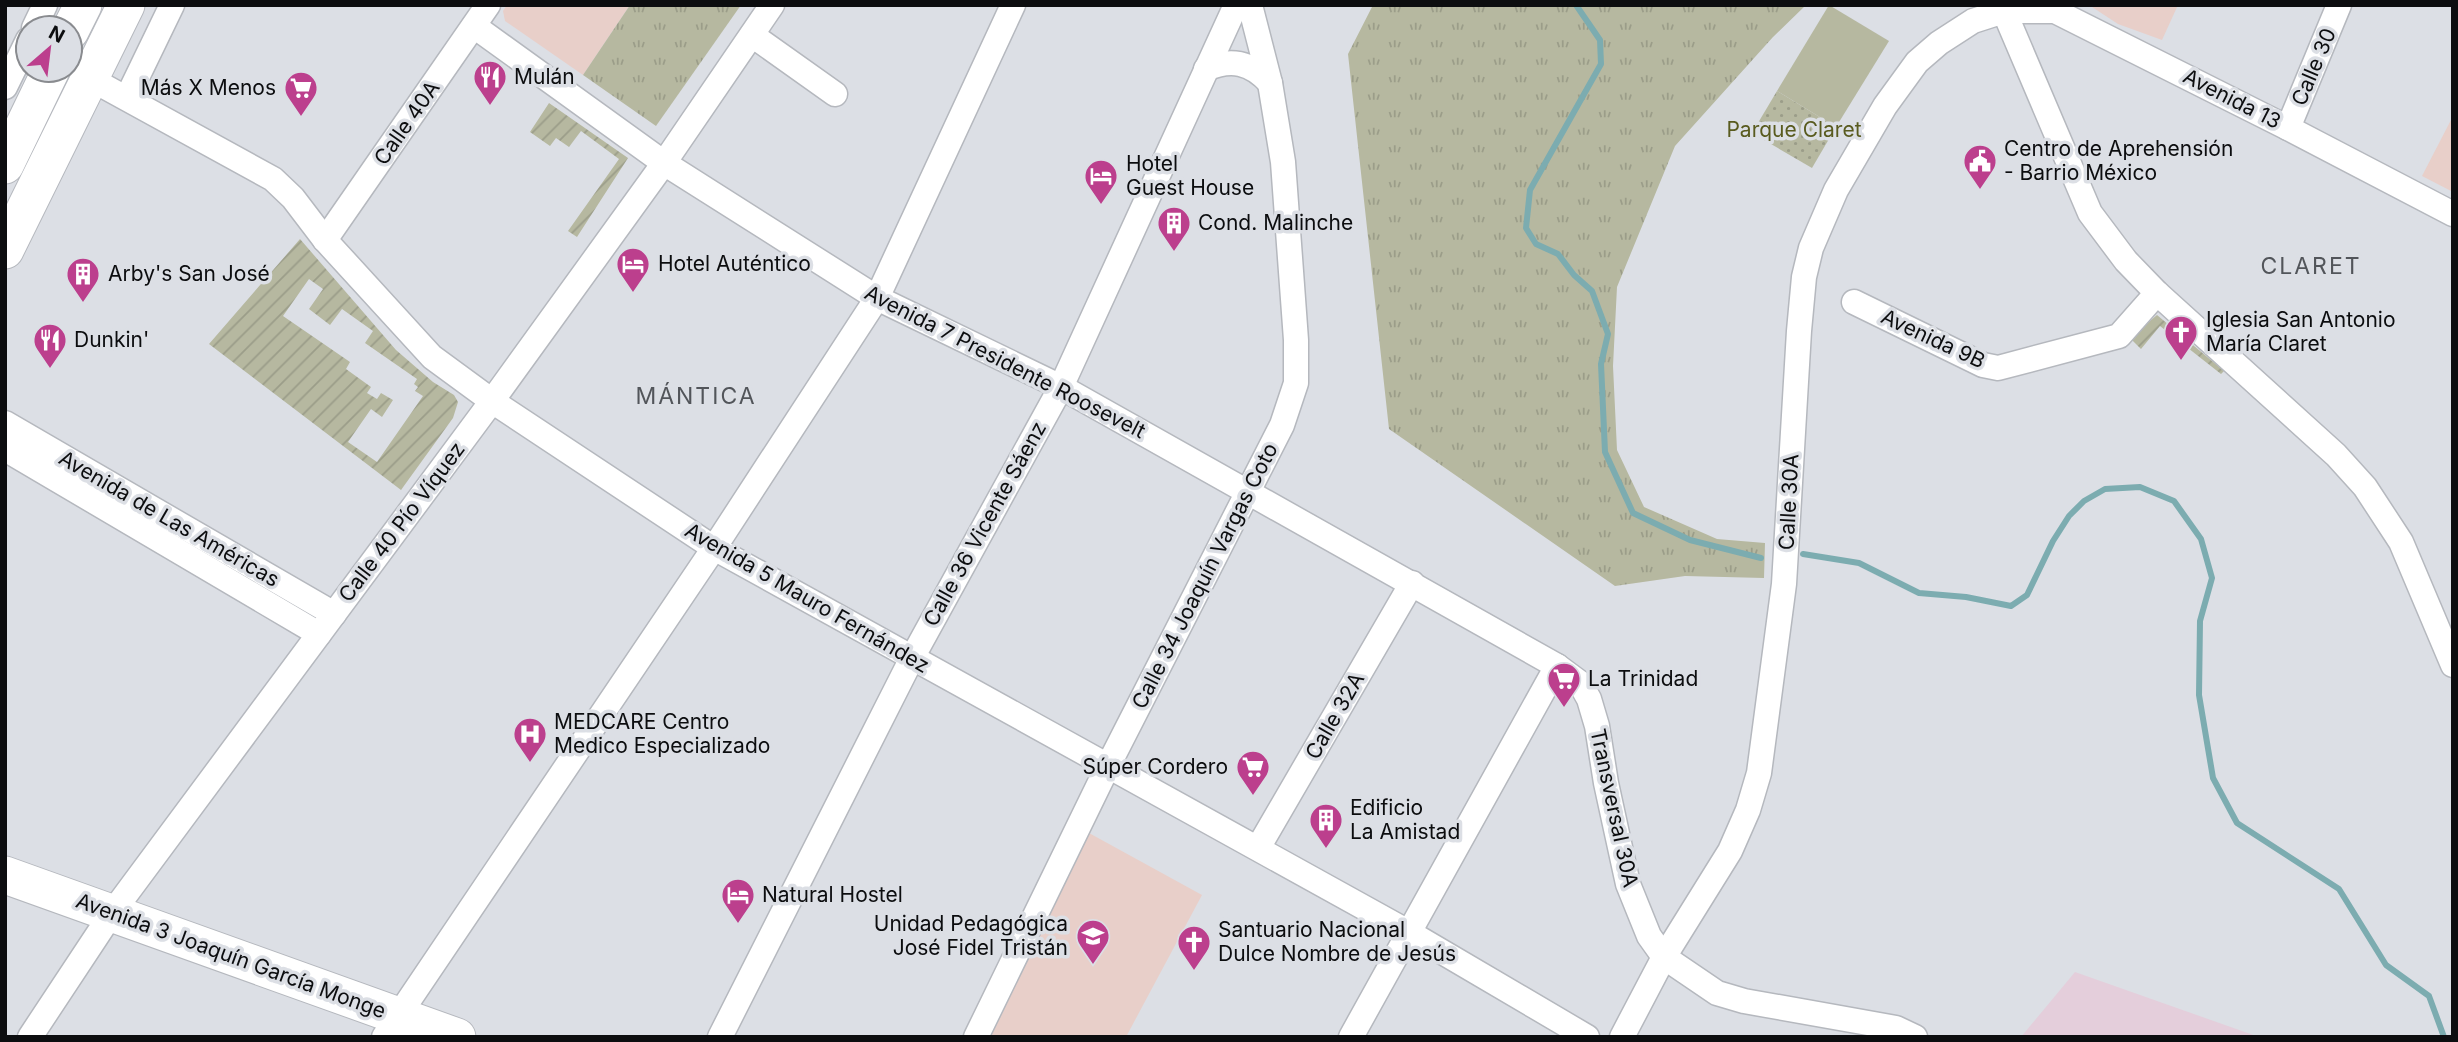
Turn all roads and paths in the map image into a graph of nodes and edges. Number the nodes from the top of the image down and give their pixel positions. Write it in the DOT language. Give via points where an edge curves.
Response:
graph roads {
  1 [pos="127,5"];
  2 [pos="172,5"];
  3 [pos="488,5"];
  4 [pos="772,5"];
  5 [pos="1013,5"];
  6 [pos="2339,5"];
  7 [pos="1249,8"];
  8 [pos="2052,8"];
  9 [pos="2004,11"];
  10 [pos="474,26"];
  11 [pos="752,35"];
  12 [pos="14,69"];
  13 [pos="1206,69"];
  14 [pos="89,78"];
  15 [pos="1270,83"];
  16 [pos="44,84"];
  17 [pos="5,87"];
  18 [pos="835,94"];
  19 [pos="127,98"];
  20 [pos="2288,128"];
  21 [pos="664,163"];
  22 [pos="5,165"];
  23 [pos="2453,214"];
  24 [pos="325,240"];
  25 [pos="5,250"];
  26 [pos="2157,293"];
  27 [pos="877,298"];
  28 [pos="1854,302"];
  29 [pos="1061,387"];
  30 [pos="492,401"];
  31 [pos="5,423"];
  32 [pos="5,449"];
  33 [pos="1248,491"];
  34 [pos="714,548"];
  35 [pos="1412,583"];
  36 [pos="334,614"];
  37 [pos="318,634"];
  38 [pos="912,658"];
  39 [pos="2453,665"];
  40 [pos="1557,666"];
  41 [pos="1108,766"];
  42 [pos="1258,848"];
  43 [pos="5,875"];
  44 [pos="112,913"];
  45 [pos="1410,933"];
  46 [pos="1664,957"];
  47 [pos="391,1026"];
  48 [pos="30,1037"];
  49 [pos="457,1037"];
  50 [pos="720,1037"];
  51 [pos="976,1037"];
  52 [pos="1351,1037"];
  53 [pos="1587,1037"];
  54 [pos="1622,1037"];
  55 [pos="1915,1037"];
  1 -- 14 [label="highway"];
  2 -- 19 [label="street"];
  3 -- 10 [label="street, Calle 40A"];
  4 -- 11 [label="street, Calle 40 Pío Víquez"];
  5 -- 27 [label="street"];
  6 -- 20 [label="street, Calle 30"];
  7 -- 13 [label="street, Calle 36 Vicente Sáenz"];
  7 -- 15 [label="street, Calle 34 Joaquín Vargas Coto"];
  8 -- 9 [label="street, Avenida 13"];
  8 -- 20 [label="street, Avenida 13"];
  9 -- 26 [label="street" via="2090,213"];
  9 -- 46 [label="street, Calle 30A" via="1973,21 1917,62 1885,106 1836,190 1811,248 1799,331 1784,584 1759,773 1730,851"];
  10 -- 21 [label="street, Avenida 7 Presidente Roosevelt"];
  10 -- 24 [label="street, Calle 40A"];
  11 -- 18 [label="street"];
  11 -- 21 [label="street, Calle 40 Pío Víquez"];
  12 -- 17 [label="street"];
  13 -- 15 [label="street" via="1219,63 1248,65"];
  13 -- 29 [label="street, Calle 36 Vicente Sáenz"];
  14 -- 19 [label="street, Avenida 5 Mauro Fernández"];
  14 -- 25 [label="highway"];
  15 -- 33 [label="street, Calle 34 Joaquín Vargas Coto" via="1283,162 1296,383 1282,425"];
  16 -- 22 [label="highway"];
  19 -- 24 [label="street, Avenida 5 Mauro Fernández" via="273,179"];
  20 -- 23 [label="street, Avenida 13"];
  21 -- 27 [label="street, Avenida 7 Presidente Roosevelt"];
  21 -- 30 [label="street, Calle 40 Pío Víquez"];
  24 -- 30 [label="street, Avenida 5 Mauro Fernández" via="432,357"];
  26 -- 28 [label="street, Avenida 9B" via="2119,337 1998,368 1983,365"];
  26 -- 39 [label="street" via="2336,455 2365,487 2401,542"];
  27 -- 29 [label="street, Avenida 7 Presidente Roosevelt"];
  27 -- 34 [label="street"];
  29 -- 33 [label="street, Avenida 7 Presidente Roosevelt"];
  29 -- 38 [label="street, Calle 36 Vicente Sáenz"];
  30 -- 34 [label="street, Avenida 5 Mauro Fernández"];
  30 -- 36 [label="street, Calle 40 Pío Víquez"];
  31 -- 36 [label="street, Avenida de Las Américas"];
  32 -- 37 [label="street, Avenida de Las Américas" via="172,555"];
  33 -- 35 [label="street, Avenida 7 Presidente Roosevelt"];
  33 -- 41 [label="street, Calle 34 Joaquín Vargas Coto"];
  34 -- 38 [label="street, Avenida 5 Mauro Fernández"];
  34 -- 47 [label="street"];
  35 -- 40 [label="street, Avenida 7 Presidente Roosevelt"];
  35 -- 42 [label="street, Calle 32A"];
  36 -- 37 [label="street, Calle 40 Pío Víquez"];
  37 -- 44 [label="street, Calle 40 Pío Víquez"];
  38 -- 41 [label="street, Avenida 5 Mauro Fernández"];
  38 -- 50 [label="street, Calle 36 Vicente Sáenz"];
  40 -- 45 [label="street"];
  40 -- 46 [label="street, Transversal 30A" via="1580,683 1589,699 1628,884 1649,936"];
  41 -- 42 [label="street, Avenida 5 Mauro Fernández"];
  41 -- 51 [label="street, Calle 34 Joaquín Vargas Coto"];
  42 -- 45 [label="street, Avenida 5 Mauro Fernández"];
  43 -- 44 [label="highway, Avenida 3 Joaquín García Monge"];
  44 -- 47 [label="highway, Avenida 3 Joaquín García Monge"];
  44 -- 48 [label="street, Calle 40 Pío Víquez"];
  45 -- 52 [label="street"];
  45 -- 53 [label="street, Avenida 5 Mauro Fernández"];
  46 -- 54 [label="street, Calle 30A"];
  46 -- 55 [label="street" via="1717,993 1896,1028"];
  47 -- 49 [label="highway, Avenida 3 Joaquín García Monge"];
}
